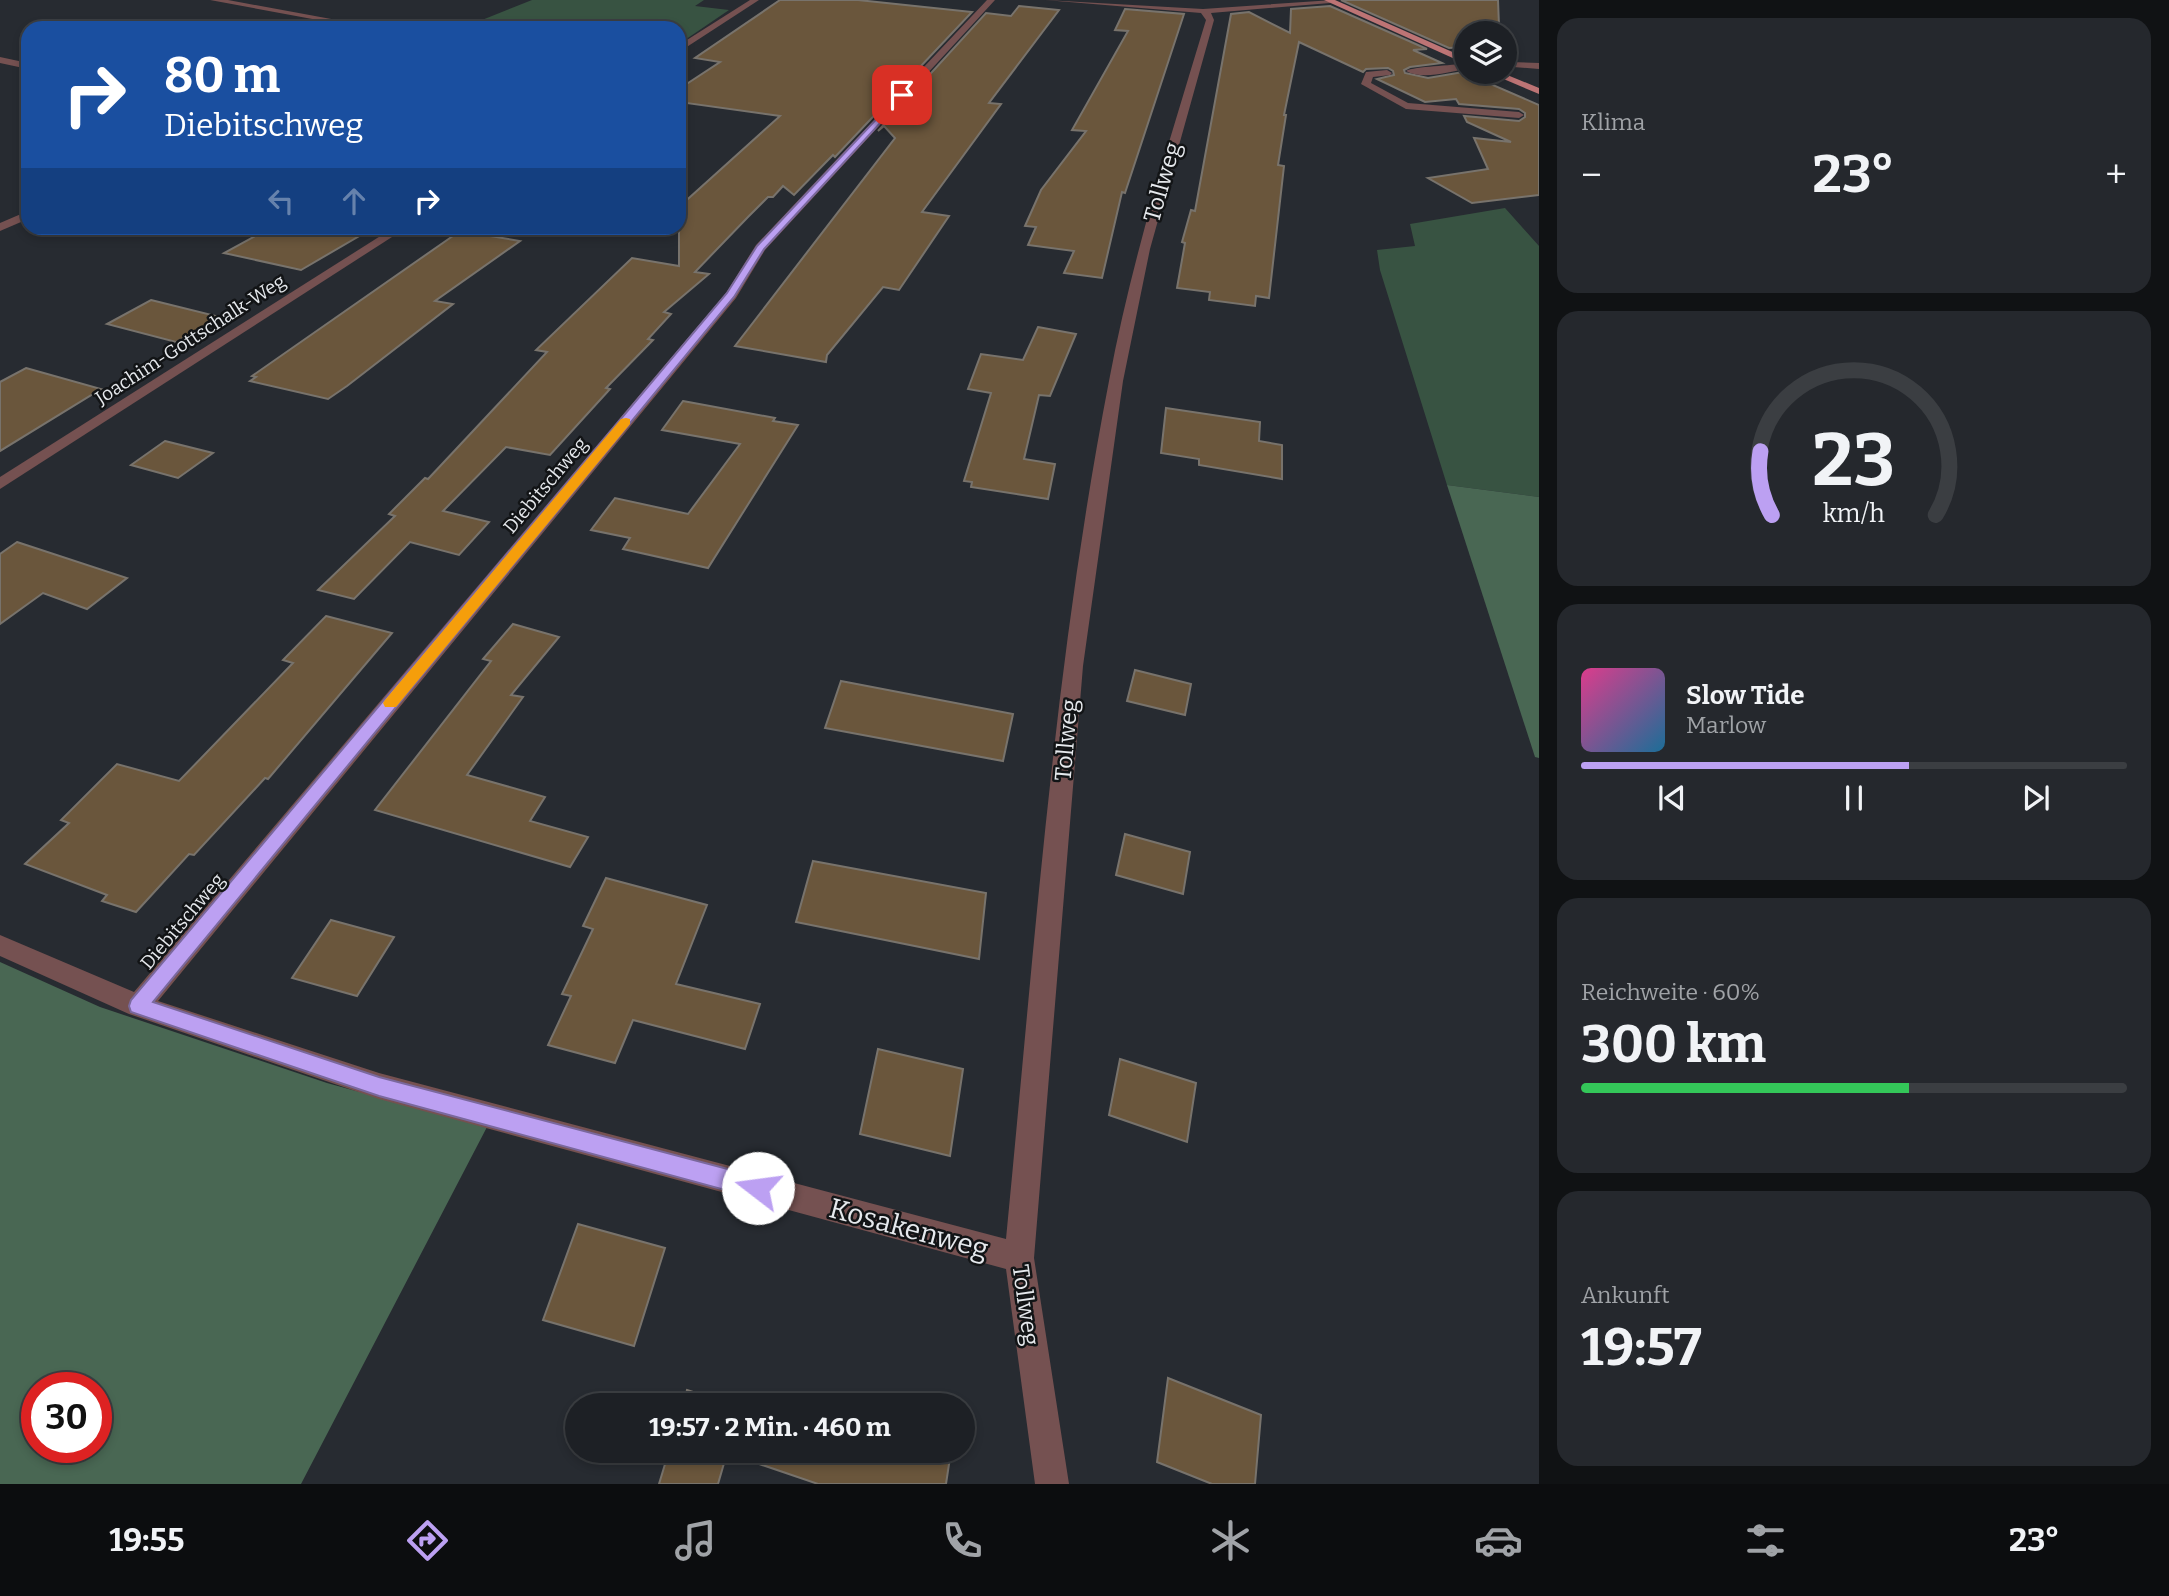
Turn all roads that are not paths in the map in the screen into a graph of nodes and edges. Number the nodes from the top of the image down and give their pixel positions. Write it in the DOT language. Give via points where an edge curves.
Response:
graph roads {
  1 [pos="214,0"];
  2 [pos="755,0"];
  3 [pos="992,0"];
  4 [pos="1049,0"];
  5 [pos="1329,0"];
  6 [pos="1088,2"];
  7 [pos="1203,11"];
  8 [pos="336,21"];
  9 [pos="686,44"];
  10 [pos="1454,58"];
  11 [pos="0,60"];
  12 [pos="21,64"];
  13 [pos="1517,64"];
  14 [pos="1539,66"];
  15 [pos="1454,67"];
  16 [pos="1411,71"];
  17 [pos="1387,73"];
  18 [pos="1437,79"];
  19 [pos="1415,82"];
  20 [pos="1517,82"];
  21 [pos="1389,85"];
  22 [pos="1370,87"];
  23 [pos="1539,91"];
  24 [pos="1519,115"];
  25 [pos="21,217"];
  26 [pos="4,223"];
  27 [pos="389,235"];
  28 [pos="0,484"];
  29 [pos="0,945"];
  30 [pos="138,1006"];
  31 [pos="1019,1258"];
  32 [pos="1052,1484"];
  1 -- 8 [label="street"];
  2 -- 9 [label="street"];
  3 -- 30 [label="street, Diebitschweg" via="760,248 731,295"];
  4 -- 6 [label="street"];
  5 -- 7 [label="street"];
  5 -- 10 [label="main road"];
  6 -- 7 [label="street"];
  7 -- 31 [label="street, Tollweg" via="1210,20 1144,249 1116,382 1075,653"];
  11 -- 12 [label="street"];
  13 -- 14 [label="street"];
  15 -- 16 [label="street"];
  17 -- 22 [label="street" via="1369,74 1366,84"];
  18 -- 19 [label="street"];
  20 -- 23 [label="main road"];
  21 -- 22 [label="street"];
  22 -- 24 [label="street" via="1406,106"];
  25 -- 26 [label="street"];
  27 -- 28 [label="street, Joachim-Gottschalk-Weg"];
  29 -- 30 [label="street, Kosakenweg"];
  30 -- 31 [label="street, Kosakenweg" via="379,1086"];
  31 -- 32 [label="street, Tollweg"];
}
